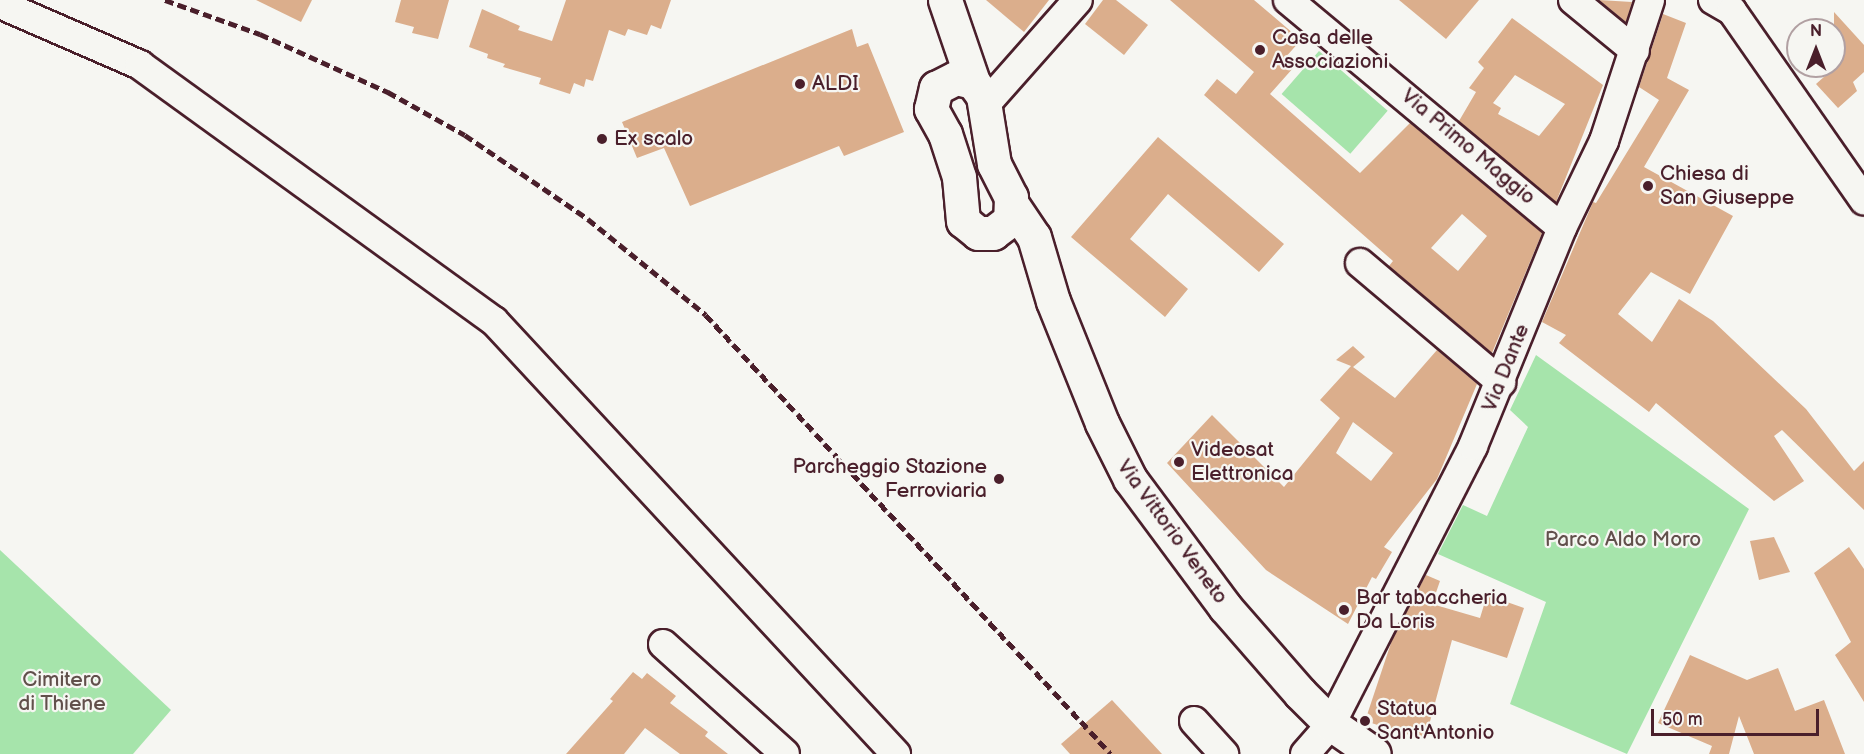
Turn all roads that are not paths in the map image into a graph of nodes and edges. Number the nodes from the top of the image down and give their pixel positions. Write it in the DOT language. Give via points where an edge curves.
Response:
graph roads {
  1 [pos="1078,0"];
  2 [pos="1288,0"];
  3 [pos="1573,0"];
  4 [pos="1650,0"];
  5 [pos="1713,0"];
  6 [pos="0,4"];
  7 [pos="949,14"];
  8 [pos="1635,51"];
  9 [pos="936,88"];
  10 [pos="978,91"];
  11 [pos="1864,200"];
  12 [pos="1013,206"];
  13 [pos="1562,228"];
  14 [pos="988,234"];
  15 [pos="1359,263"];
  16 [pos="1044,278"];
  17 [pos="1501,382"];
  18 [pos="663,644"];
  19 [pos="1194,721"];
  20 [pos="1331,724"];
  21 [pos="785,754"];
  22 [pos="896,754"];
  23 [pos="1224,754"];
  24 [pos="1305,754"];
  25 [pos="1374,754"];
  1 -- 10 [label="street" via="1016,68"];
  2 -- 13 [label="street, Via Primo Maggio"];
  3 -- 8 [label="street"];
  4 -- 8 [label="street, Via Dante"];
  5 -- 11 [label="street" via="1732,11"];
  6 -- 22 [label="street" via="140,64 494,321"];
  7 -- 9 [label="main road, Via Vittorio Veneto"];
  7 -- 10 [label="main road, Via Vittorio Veneto"];
  8 -- 13 [label="street, Via Dante" via="1604,141"];
  9 -- 10 [label="main road" via="950,78"];
  9 -- 14 [label="main road, Via Vittorio Veneto" via="931,109 945,134 959,177 960,215 972,231"];
  10 -- 12 [label="main road, Via Vittorio Veneto" via="994,164"];
  12 -- 14 [label="main road" via="1006,226"];
  12 -- 16 [label="main road, Via Vittorio Veneto" via="1034,237"];
  13 -- 17 [label="street, Via Dante"];
  14 -- 16 [label="main road, Via Vittorio Veneto"];
  15 -- 17 [label="street"];
  16 -- 20 [label="main road, Via Vittorio Veneto" via="1102,423 1130,479 1225,607"];
  17 -- 20 [label="street, Via Dante" via="1473,446"];
  18 -- 21 [label="street"];
  19 -- 23 [label="street"];
  20 -- 24 [label="street, Via Dante"];
  20 -- 25 [label="main road, Via Vittorio Veneto"];
}
